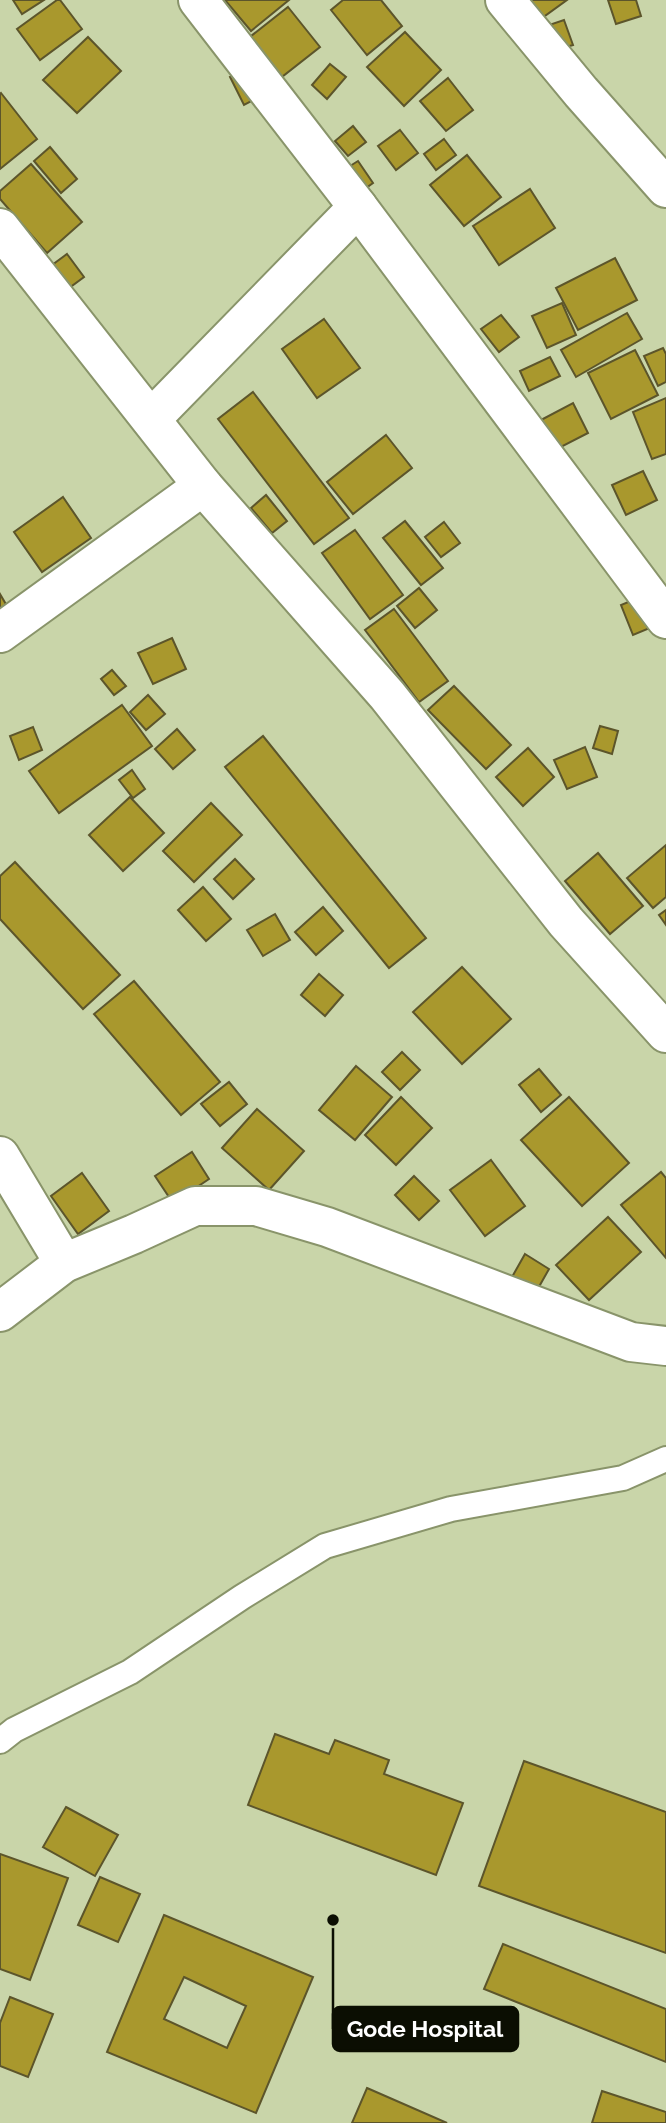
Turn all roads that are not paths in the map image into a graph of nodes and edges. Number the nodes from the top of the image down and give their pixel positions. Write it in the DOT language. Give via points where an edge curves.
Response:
graph roads {
  1 [pos="198,0"];
  2 [pos="505,0"];
  3 [pos="666,188"];
  4 [pos="358,207"];
  5 [pos="0,228"];
  6 [pos="150,419"];
  7 [pos="203,486"];
  8 [pos="666,619"];
  9 [pos="0,633"];
  10 [pos="666,1033"];
  11 [pos="0,1156"];
  12 [pos="64,1263"];
  13 [pos="0,1312"];
  14 [pos="666,1346"];
  15 [pos="666,1459"];
  16 [pos="0,1741"];
  1 -- 4 [label="street"];
  2 -- 3 [label="street"];
  4 -- 6 [label="street"];
  4 -- 8 [label="street"];
  5 -- 6 [label="street"];
  6 -- 7 [label="street"];
  7 -- 9 [label="street"];
  7 -- 10 [label="street" via="387,695 566,922"];
  11 -- 12 [label="street"];
  12 -- 13 [label="street"];
  12 -- 14 [label="street" via="195,1206 256,1206 327,1227 631,1342"];
  15 -- 16 [label="lane" via="623,1478 451,1509 325,1546 130,1672"];
}
